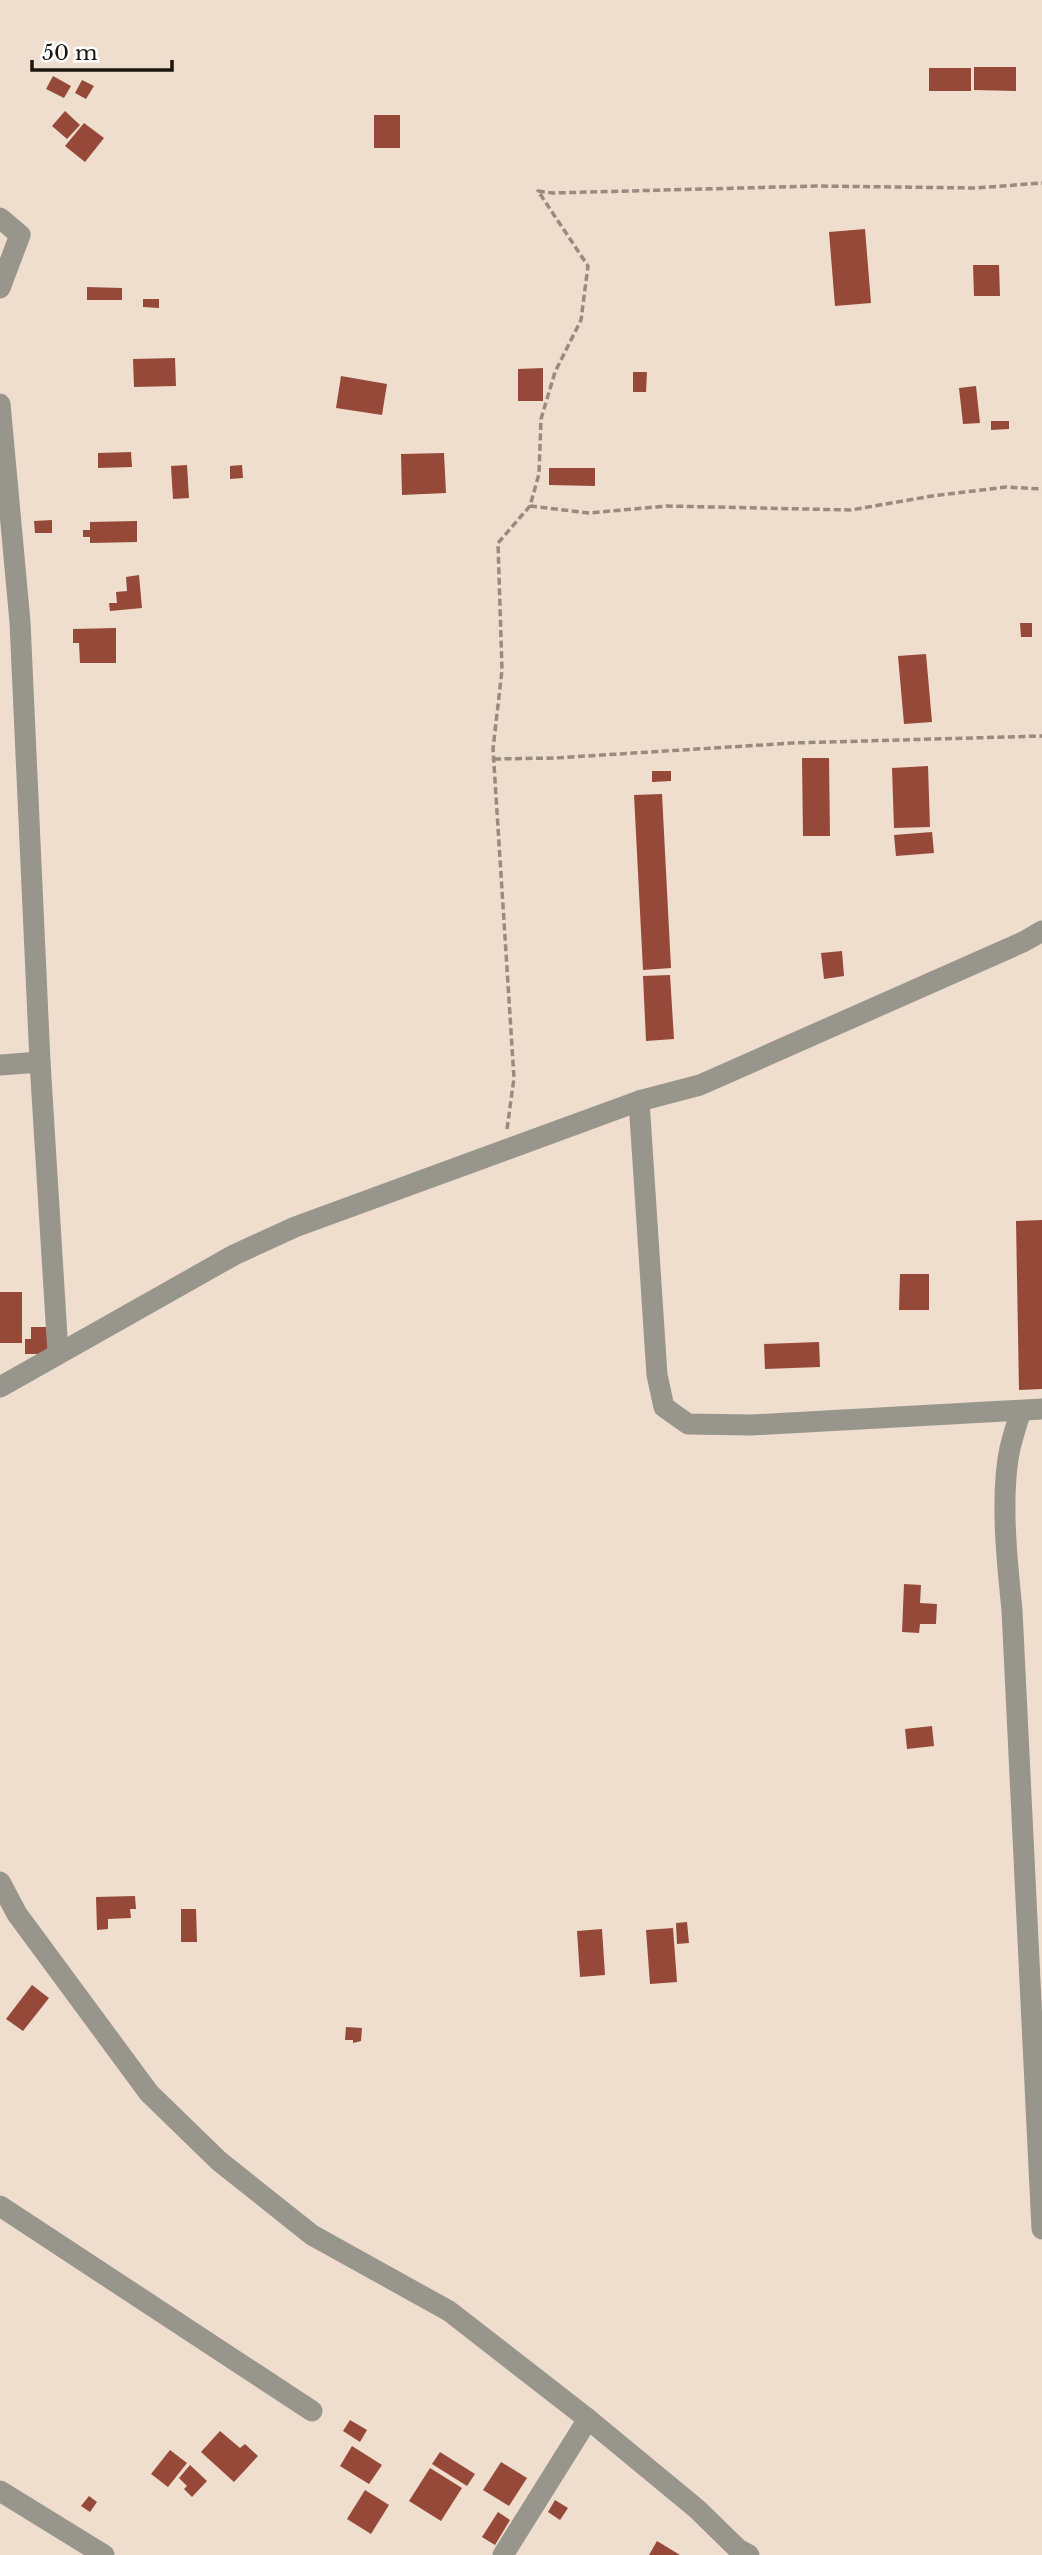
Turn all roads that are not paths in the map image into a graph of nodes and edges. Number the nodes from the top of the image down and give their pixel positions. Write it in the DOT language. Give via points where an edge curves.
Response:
graph roads {
  1 [pos="0,218"];
  2 [pos="0,288"];
  3 [pos="0,404"];
  4 [pos="1042,931"];
  5 [pos="40,1062"];
  6 [pos="0,1065"];
  7 [pos="639,1101"];
  8 [pos="58,1353"];
  9 [pos="0,1387"];
  10 [pos="1031,1410"];
  11 [pos="0,1881"];
  12 [pos="1037,2007"];
  13 [pos="0,2206"];
  14 [pos="1042,2229"];
  15 [pos="312,2411"];
  16 [pos="588,2418"];
  17 [pos="0,2491"];
  18 [pos="104,2555"];
  19 [pos="503,2555"];
  20 [pos="749,2555"];
  1 -- 2 [label="street" via="20,234"];
  3 -- 5 [label="street" via="20,622"];
  4 -- 7 [label="street" via="700,1085"];
  5 -- 6 [label="street"];
  5 -- 8 [label="street"];
  7 -- 8 [label="street" via="295,1227 234,1255"];
  7 -- 10 [label="street" via="657,1375 664,1407 688,1424 751,1425"];
  8 -- 9 [label="street"];
  10 -- 12 [label="street" via="1010,1450 1006,1490"];
  11 -- 16 [label="street" via="17,1914 149,2093 219,2161 312,2235 449,2311"];
  12 -- 14 [label="street"];
  13 -- 15 [label="street"];
  16 -- 19 [label="street"];
  16 -- 20 [label="street"];
  17 -- 18 [label="street"];
}
